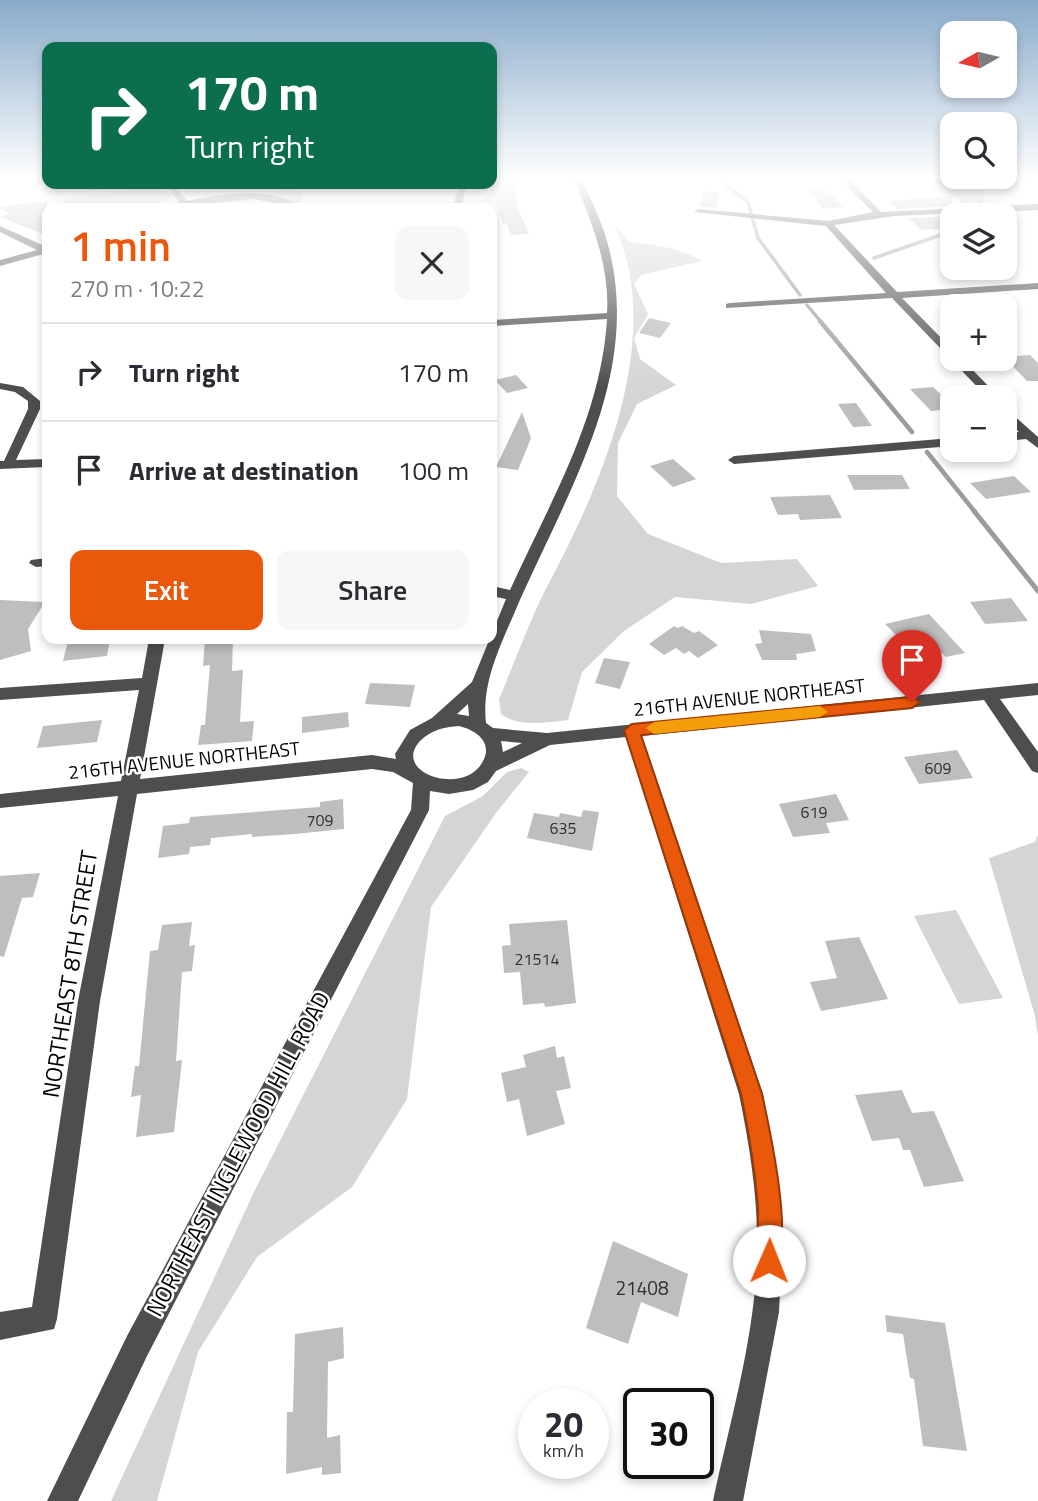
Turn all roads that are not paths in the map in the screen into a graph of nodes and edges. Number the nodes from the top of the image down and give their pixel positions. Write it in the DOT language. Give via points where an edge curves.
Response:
graph roads {
  1 [pos="606,247"];
  2 [pos="848,247"];
  3 [pos="42,251"];
  4 [pos="0,263"];
  5 [pos="1038,286"];
  6 [pos="895,295"];
  7 [pos="730,306"];
  8 [pos="613,316"];
  9 [pos="497,323"];
  10 [pos="940,342"];
  11 [pos="968,371"];
  12 [pos="981,385"];
  13 [pos="0,386"];
  14 [pos="1017,423"];
  15 [pos="1034,440"];
  16 [pos="940,443"];
  17 [pos="734,460"];
  18 [pos="42,463"];
  19 [pos="4,465"];
  20 [pos="497,593"];
  21 [pos="514,596"];
  22 [pos="497,637"];
  23 [pos="156,644"];
  24 [pos="494,644"];
  25 [pos="149,683"];
  26 [pos="477,686"];
  27 [pos="1038,690"];
  28 [pos="0,694"];
  29 [pos="989,695"];
  30 [pos="439,721"];
  31 [pos="484,729"];
  32 [pos="632,730"];
  33 [pos="547,739"];
  34 [pos="407,743"];
  35 [pos="372,762"];
  36 [pos="491,766"];
  37 [pos="1038,766"];
  38 [pos="415,776"];
  39 [pos="461,786"];
  40 [pos="129,787"];
  41 [pos="0,801"];
  42 [pos="420,810"];
  43 [pos="0,1326"];
  44 [pos="62,1501"];
  45 [pos="728,1501"];
  1 -- 8 [label="street"];
  2 -- 6 [label="street"];
  3 -- 4 [label="street"];
  5 -- 6 [label="street"];
  6 -- 7 [label="street"];
  6 -- 10 [label="street"];
  8 -- 9 [label="street"];
  8 -- 21 [label="street" via="614,330 592,429"];
  11 -- 12 [label="street"];
  13 -- 19 [label="street" via="18,388 34,401"];
  14 -- 15 [label="street"];
  16 -- 17 [label="street"];
  18 -- 19 [label="street"];
  20 -- 21 [label="street"];
  21 -- 22 [label="street"];
  23 -- 25 [label="street, NORTHEAST 8TH STREET"];
  24 -- 26 [label="street"];
  25 -- 28 [label="street"];
  25 -- 40 [label="street, NORTHEAST 8TH STREET"];
  26 -- 30 [label="street"];
  26 -- 31 [label="street" via="474,705"];
  27 -- 29 [label="street, 216TH AVENUE NORTHEAST"];
  29 -- 32 [label="street, 216TH AVENUE NORTHEAST"];
  29 -- 37 [label="street"];
  30 -- 31 [label="street"];
  30 -- 34 [label="street"];
  31 -- 33 [label="street, 216TH AVENUE NORTHEAST"];
  31 -- 36 [label="street" via="496,748"];
  32 -- 33 [label="street, 216TH AVENUE NORTHEAST"];
  32 -- 45 [label="street" via="751,1094 762,1146 770,1212 768,1285"];
  33 -- 36 [label="street, 216TH AVENUE NORTHEAST"];
  34 -- 35 [label="street, 216TH AVENUE NORTHEAST"];
  34 -- 38 [label="street" via="403,757"];
  35 -- 38 [label="street, 216TH AVENUE NORTHEAST" via="394,765"];
  35 -- 40 [label="street, 216TH AVENUE NORTHEAST"];
  36 -- 39 [label="street" via="474,782"];
  38 -- 39 [label="street" via="435,786"];
  38 -- 42 [label="street, NORTHEAST INGLEWOOD HILL ROAD"];
  39 -- 42 [label="street, NORTHEAST INGLEWOOD HILL ROAD" via="440,794"];
  40 -- 41 [label="street, 216TH AVENUE NORTHEAST"];
  40 -- 43 [label="street, NORTHEAST 8TH STREET" via="89,1001 44,1319"];
  42 -- 44 [label="street, NORTHEAST INGLEWOOD HILL ROAD" via="141,1337"];
}
